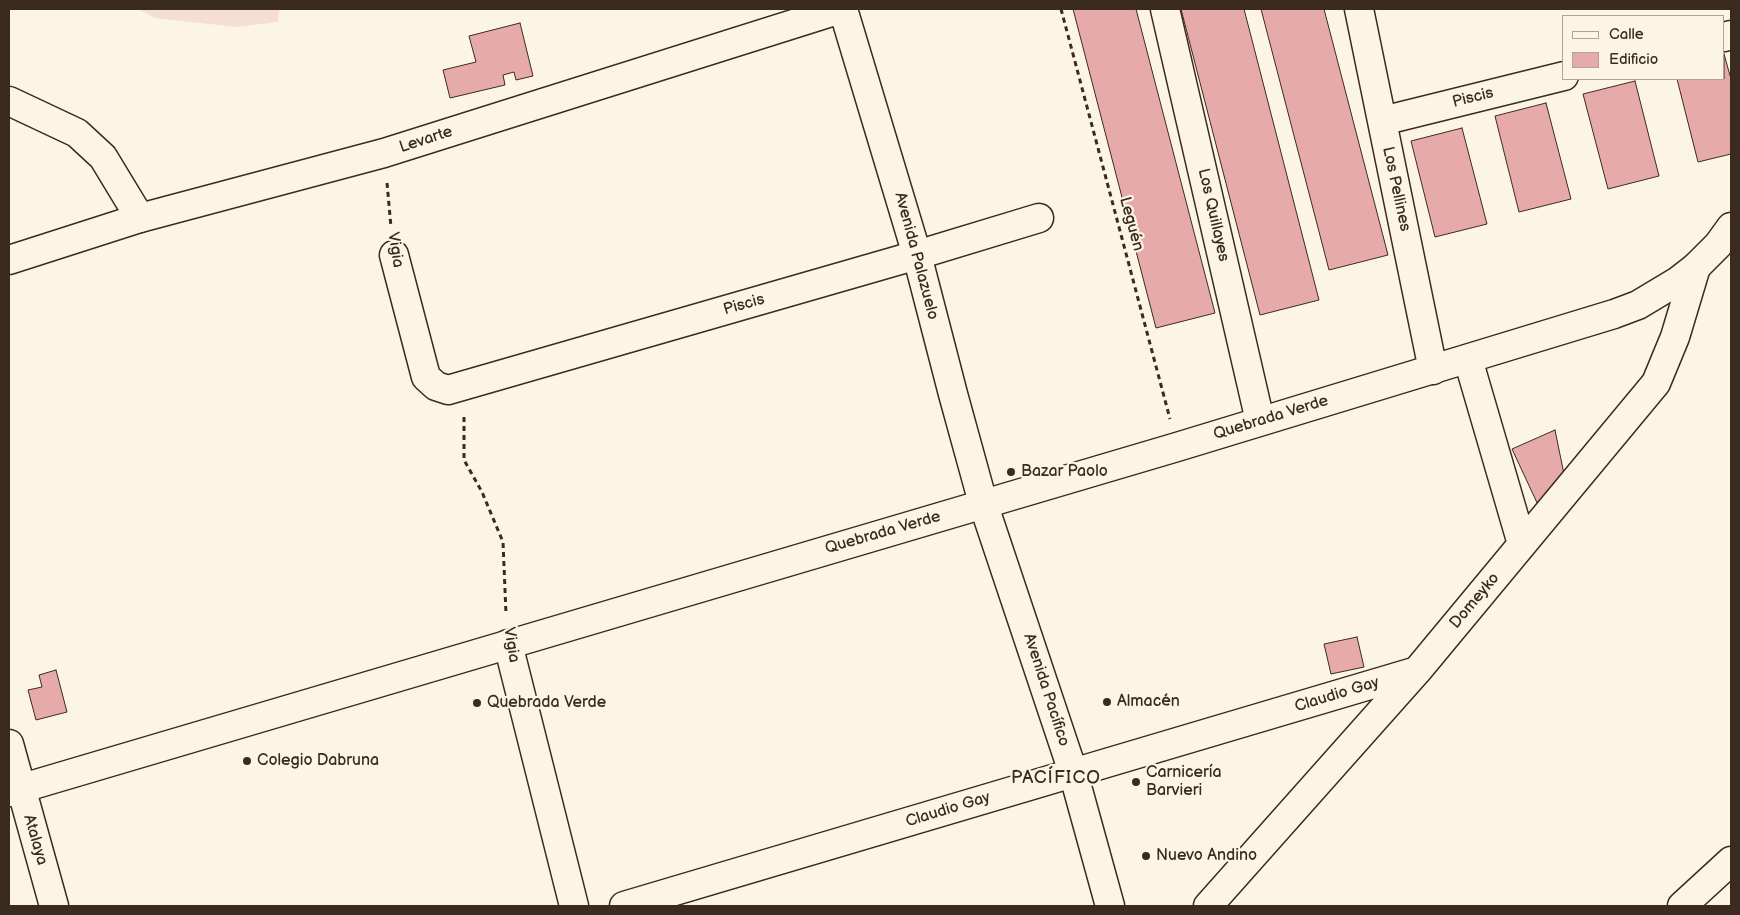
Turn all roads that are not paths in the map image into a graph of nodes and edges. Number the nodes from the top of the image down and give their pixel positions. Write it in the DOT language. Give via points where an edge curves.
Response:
graph roads {
  1 [pos="842,9"];
  2 [pos="1165,9"];
  3 [pos="1359,9"];
  4 [pos="1562,76"];
  5 [pos="9,101"];
  6 [pos="1382,121"];
  7 [pos="140,218"];
  8 [pos="1039,218"];
  9 [pos="1731,227"];
  10 [pos="394,255"];
  11 [pos="917,255"];
  12 [pos="9,260"];
  13 [pos="1696,267"];
  14 [pos="1468,359"];
  15 [pos="1433,370"];
  16 [pos="456,387"];
  17 [pos="1260,421"];
  18 [pos="983,504"];
  19 [pos="1522,544"];
  20 [pos="508,644"];
  21 [pos="1416,671"];
  22 [pos="9,744"];
  23 [pos="1073,772"];
  24 [pos="15,790"];
  25 [pos="1731,861"];
  26 [pos="54,906"];
  27 [pos="574,906"];
  28 [pos="624,906"];
  29 [pos="1110,906"];
  30 [pos="1208,906"];
  31 [pos="1682,906"];
  1 -- 7 [label="street, Levarte" via="384,153"];
  1 -- 11 [label="street, Avenida Palazuelo"];
  2 -- 17 [label="street, Los Quillayes"];
  3 -- 6 [label="street, Los Pellines"];
  4 -- 6 [label="street, Piscis"];
  5 -- 7 [label="street" via="77,133 103,157"];
  6 -- 15 [label="street, Los Pellines"];
  7 -- 12 [label="street, Levarte"];
  8 -- 11 [label="street, Piscis"];
  9 -- 13 [label="street, Quebrada Verde"];
  10 -- 16 [label="street, Vigia" via="426,377 436,386"];
  11 -- 16 [label="street, Piscis"];
  11 -- 18 [label="street, Avenida Palazuelo"];
  13 -- 14 [label="street, Quebrada Verde" via="1671,286 1614,314"];
  13 -- 19 [label="street, Domeyko" via="1675,337 1656,383"];
  14 -- 15 [label="street, Quebrada Verde"];
  14 -- 19 [label="street"];
  15 -- 17 [label="street, Quebrada Verde"];
  17 -- 18 [label="street, Quebrada Verde"];
  18 -- 20 [label="street, Quebrada Verde"];
  18 -- 23 [label="street, Avenida Pacífico"];
  19 -- 21 [label="street, Domeyko"];
  20 -- 24 [label="street, Quebrada Verde"];
  20 -- 27 [label="street, Vigia"];
  21 -- 23 [label="street, Claudio Gay"];
  21 -- 30 [label="street, Domeyko"];
  22 -- 24 [label="street, Atalaya"];
  23 -- 28 [label="street, Claudio Gay"];
  23 -- 29 [label="street, Avenida Pacífico"];
  24 -- 26 [label="street, Atalaya"];
  25 -- 31 [label="street"];
}
